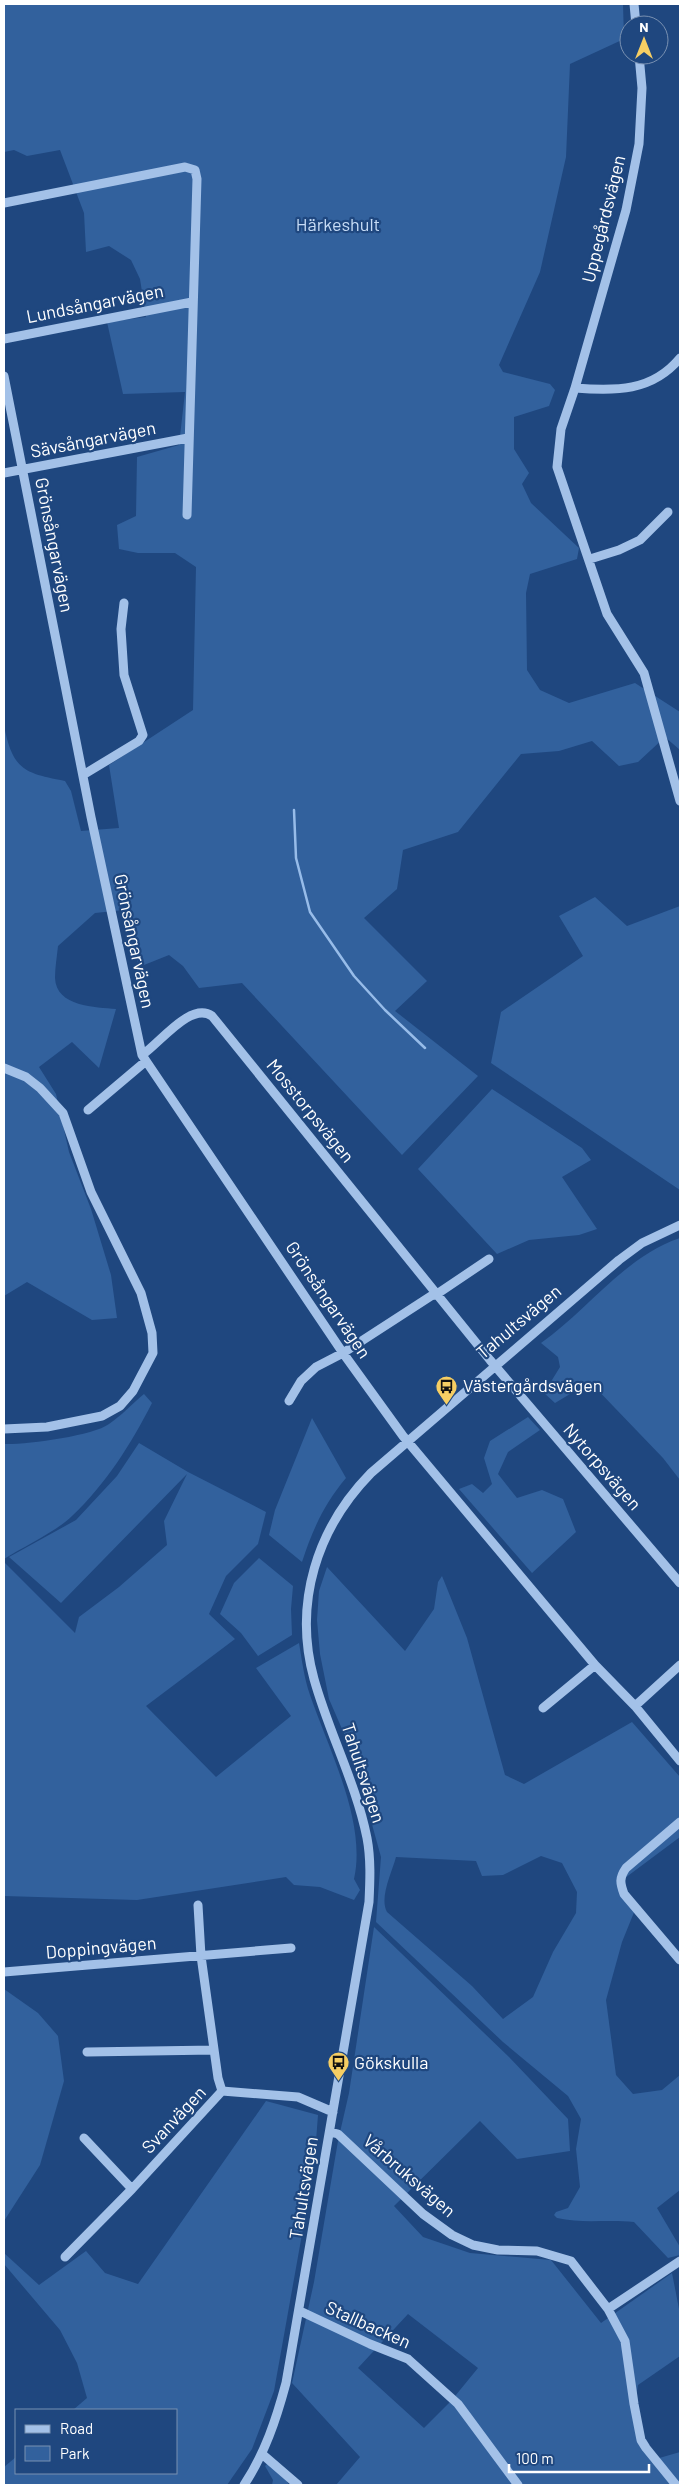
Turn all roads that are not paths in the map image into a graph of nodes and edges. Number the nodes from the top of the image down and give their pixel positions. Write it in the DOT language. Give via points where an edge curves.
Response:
graph roads {
  1 [pos="640,65"];
  2 [pos="4,204"];
  3 [pos="192,302"];
  4 [pos="4,339"];
  5 [pos="680,358"];
  6 [pos="4,376"];
  7 [pos="575,388"];
  8 [pos="188,438"];
  9 [pos="23,470"];
  10 [pos="4,472"];
  11 [pos="668,512"];
  12 [pos="187,515"];
  13 [pos="590,559"];
  14 [pos="124,602"];
  15 [pos="83,775"];
  16 [pos="680,801"];
  17 [pos="144,1058"];
  18 [pos="4,1068"];
  19 [pos="88,1110"];
  20 [pos="680,1226"];
  21 [pos="489,1259"];
  22 [pos="437,1294"];
  23 [pos="343,1353"];
  24 [pos="497,1368"];
  25 [pos="289,1401"];
  26 [pos="4,1429"];
  27 [pos="407,1440"];
  28 [pos="680,1582"];
  29 [pos="595,1665"];
  30 [pos="680,1665"];
  31 [pos="635,1706"];
  32 [pos="543,1708"];
  33 [pos="680,1761"];
  34 [pos="680,1822"];
  35 [pos="198,1905"];
  36 [pos="290,1948"];
  37 [pos="201,1956"];
  38 [pos="680,1960"];
  39 [pos="4,1972"];
  40 [pos="214,2050"];
  41 [pos="87,2052"];
  42 [pos="222,2090"];
  43 [pos="333,2112"];
  44 [pos="330,2132"];
  45 [pos="84,2138"];
  46 [pos="132,2189"];
  47 [pos="65,2257"];
  48 [pos="680,2261"];
  49 [pos="608,2309"];
  50 [pos="300,2311"];
  51 [pos="262,2454"];
  52 [pos="244,2485"];
  53 [pos="298,2485"];
  54 [pos="518,2485"];
  55 [pos="676,2485"];
  1 -- 7 [label="street, Uppegårdsvägen" via="639,144 626,210"];
  2 -- 3 [label="street" via="190,167 195,170 196,179"];
  3 -- 4 [label="street, Lundsångarvägen"];
  3 -- 8 [label="street"];
  5 -- 7 [label="street" via="670,370 627,389"];
  6 -- 9 [label="street, Grönsångarvägen"];
  7 -- 13 [label="street, Uppegårdsvägen" via="560,429 556,467"];
  8 -- 9 [label="street, Sävsångarvägen"];
  8 -- 12 [label="street"];
  9 -- 10 [label="street, Sävsångarvägen"];
  9 -- 15 [label="street, Grönsångarvägen"];
  11 -- 13 [label="street" via="640,540"];
  13 -- 16 [label="street, Uppegårdsvägen" via="607,614 644,673"];
  14 -- 15 [label="street" via="121,629 124,675 143,735 139,741"];
  15 -- 17 [label="street, Grönsångarvägen"];
  17 -- 19 [label="street"];
  17 -- 22 [label="street, Mosstorpsvägen" via="195,1012 205,1011 212,1016"];
  17 -- 23 [label="street, Grönsångarvägen"];
  18 -- 26 [label="street" via="26,1077 63,1113 91,1192 141,1293 152,1333 152,1353 133,1391 120,1406 102,1416 47,1427"];
  20 -- 24 [label="street, Tahultsvägen" via="642,1243 619,1260"];
  21 -- 22 [label="street"];
  22 -- 23 [label="street"];
  22 -- 24 [label="street, Mosstorpsvägen"];
  23 -- 25 [label="street" via="316,1367"];
  23 -- 27 [label="street, Grönsångarvägen"];
  24 -- 27 [label="street, Tahultsvägen"];
  24 -- 28 [label="street, Nytorpsvägen"];
  27 -- 29 [label="street"];
  27 -- 43 [label="street, Tahultsvägen" via="370,1473 342,1508 324,1538 310,1584 307,1627 314,1678 357,1800 367,1838 370,1869 369,1902"];
  29 -- 31 [label="street"];
  29 -- 32 [label="street"];
  30 -- 31 [label="street"];
  31 -- 33 [label="street"];
  34 -- 38 [label="street" via="626,1868 620,1884 624,1894"];
  35 -- 37 [label="street"];
  36 -- 37 [label="street, Doppingvägen"];
  37 -- 39 [label="street, Doppingvägen"];
  37 -- 40 [label="street"];
  40 -- 41 [label="street"];
  40 -- 42 [label="street"];
  42 -- 43 [label="street, Svanvägen" via="298,2097"];
  42 -- 46 [label="street, Svanvägen"];
  43 -- 44 [label="street, Tahultsvägen"];
  44 -- 49 [label="street, Vårbruksvägen" via="338,2134 418,2210 452,2235 473,2245 498,2250 537,2251 571,2261"];
  44 -- 50 [label="street, Tahultsvägen"];
  45 -- 46 [label="street"];
  46 -- 47 [label="street, Svanvägen"];
  48 -- 49 [label="street"];
  49 -- 55 [label="street, Vårbruksvägen" via="625,2341 642,2440"];
  50 -- 51 [label="street, Tahultsvägen" via="275,2425"];
  50 -- 54 [label="street, Stallbacken" via="408,2359 458,2404"];
  51 -- 52 [label="street, Tahultsvägen"];
  51 -- 53 [label="street"];
}
